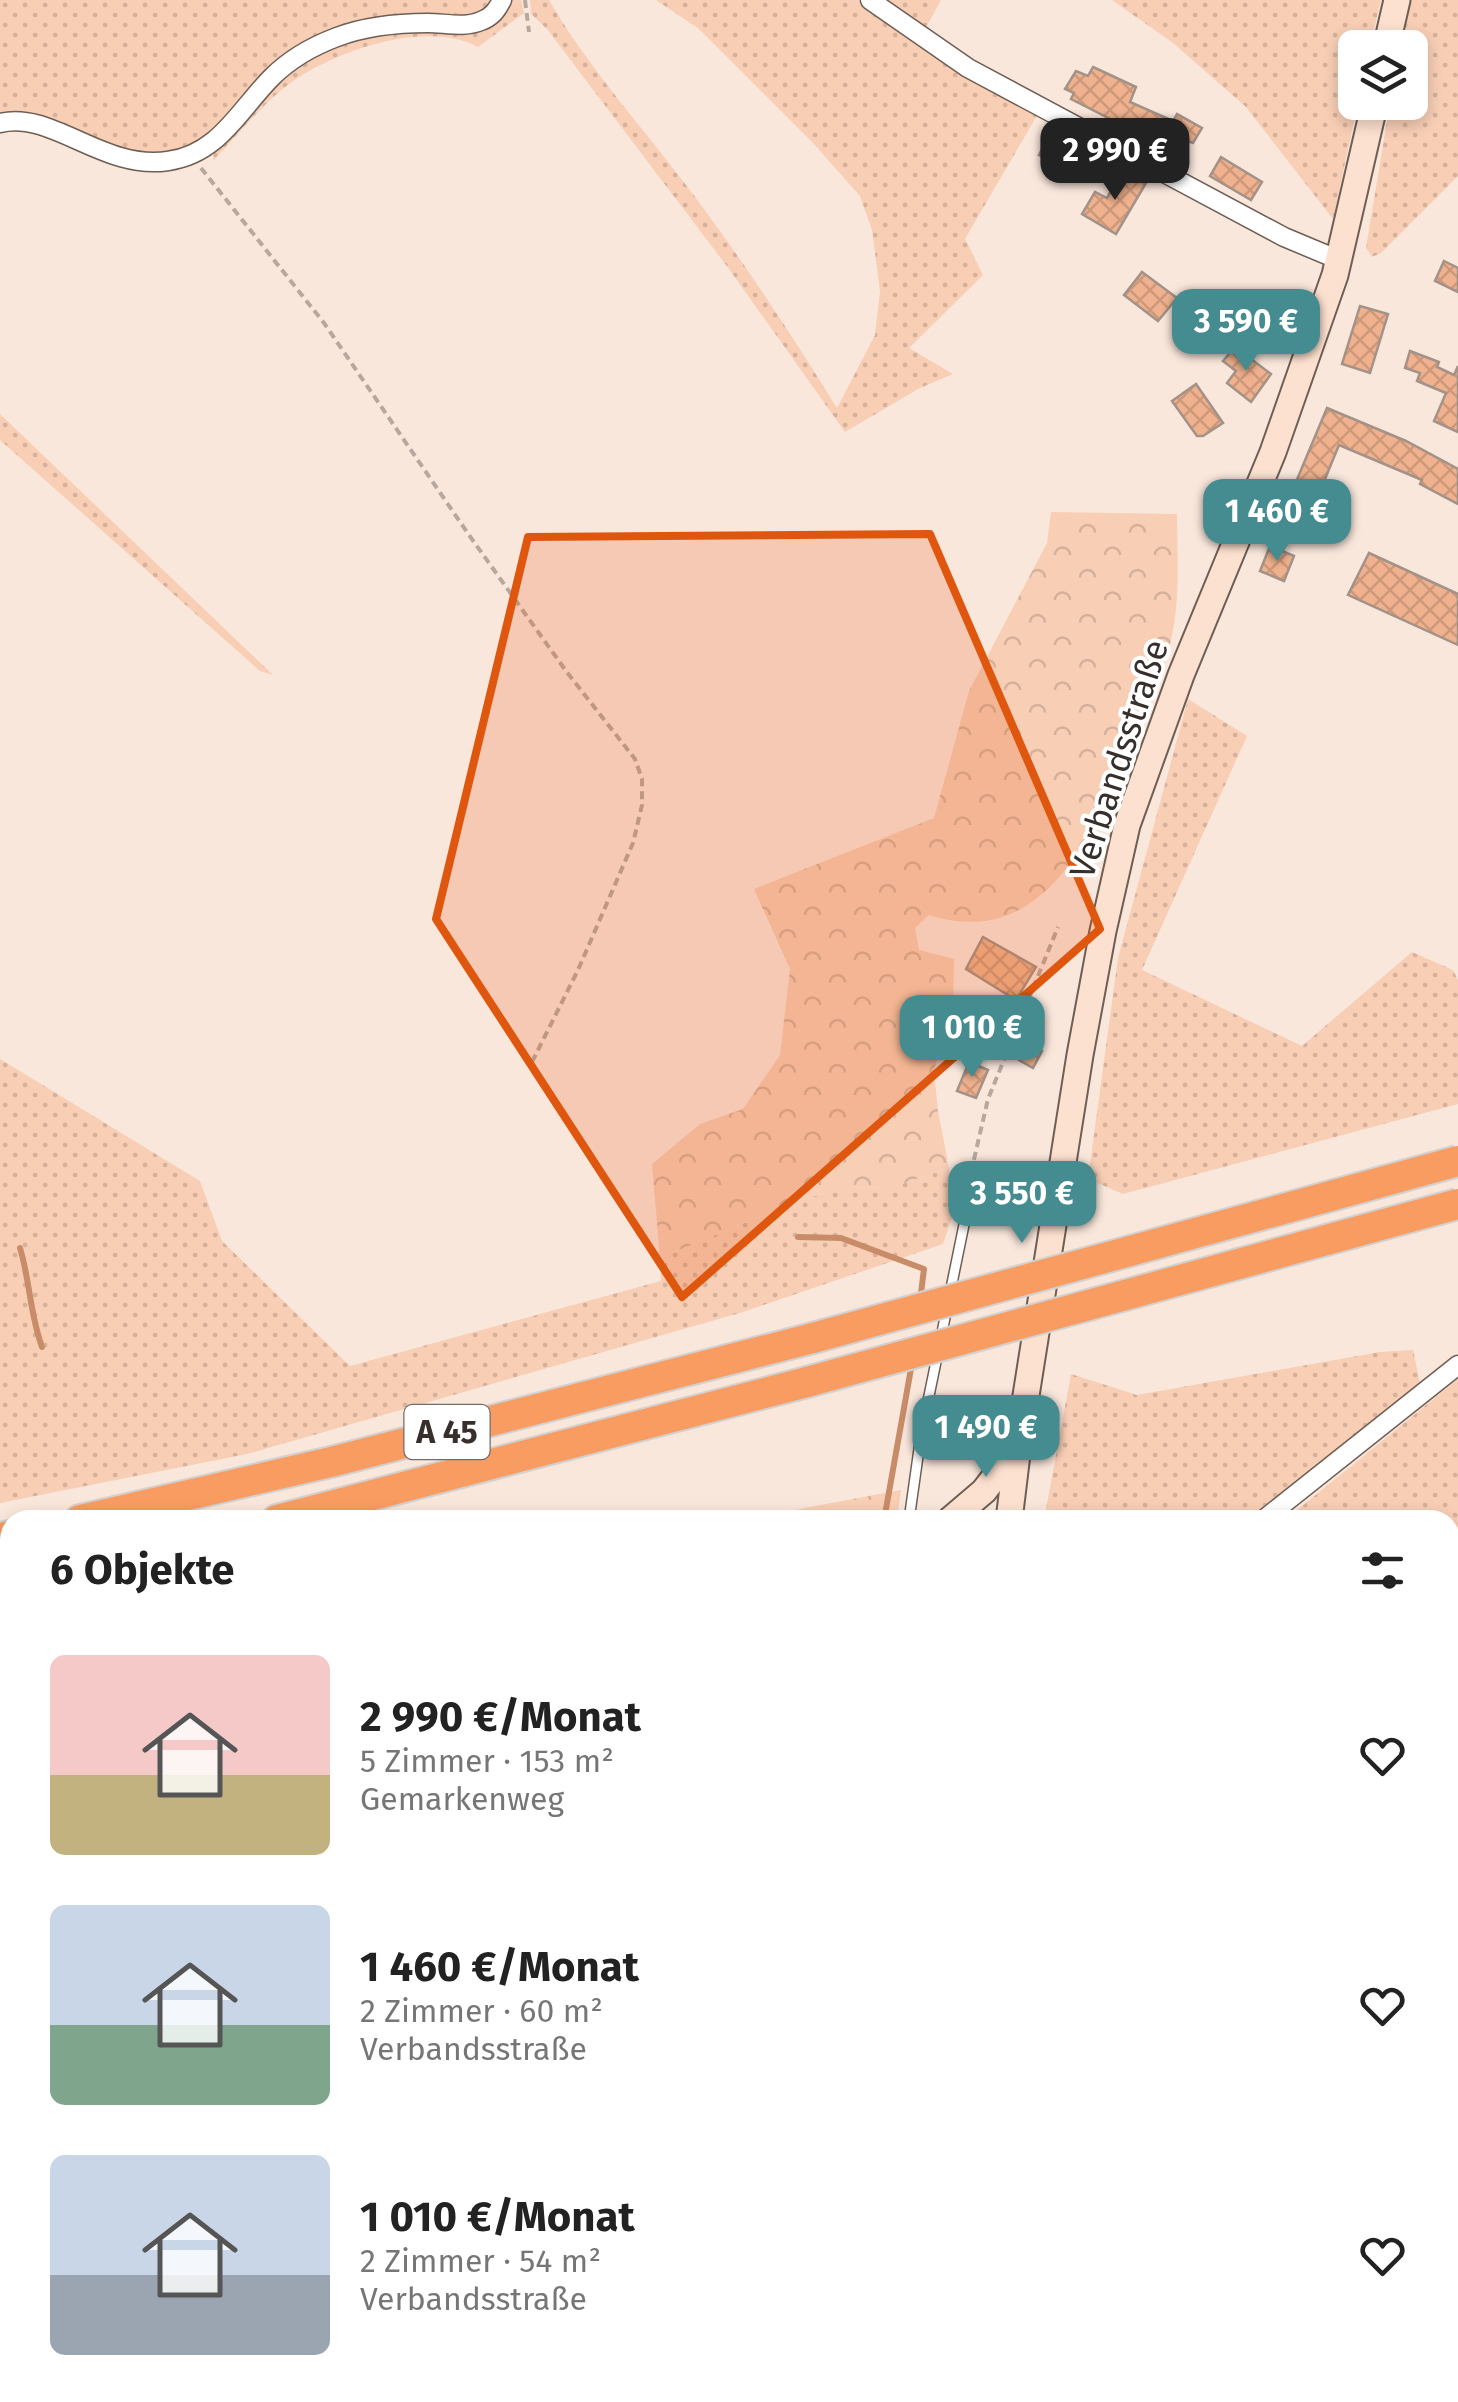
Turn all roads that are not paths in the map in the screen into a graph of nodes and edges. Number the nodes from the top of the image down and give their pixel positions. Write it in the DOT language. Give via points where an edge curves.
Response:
graph roads {
  1 [pos="502,0"];
  2 [pos="870,0"];
  3 [pos="1397,0"];
  4 [pos="1390,30"];
  5 [pos="1371,120"];
  6 [pos="0,123"];
  7 [pos="1339,260"];
  8 [pos="1458,1161"];
  9 [pos="1062,1166"];
  10 [pos="1458,1204"];
  11 [pos="1458,1366"];
  12 [pos="1018,1446"];
  13 [pos="123,1510"];
  14 [pos="316,1510"];
  15 [pos="910,1510"];
  16 [pos="962,1510"];
  17 [pos="1010,1510"];
  18 [pos="1277,1510"];
  1 -- 6 [label="street" via="493,15 470,24 390,24 313,47 274,75 200,154 135,162 27,122"];
  2 -- 7 [label="street" via="968,68"];
  3 -- 4 [label="main road"];
  5 -- 7 [label="main road, Verbandsstraße"];
  7 -- 9 [label="main road, Verbandsstraße" via="1273,452 1160,726 1127,826"];
  8 -- 13 [label="highway, A 45, bridge" via="813,1338"];
  9 -- 12 [label="main road, Verbandsstraße"];
  9 -- 15 [label="lane" via="1001,1172 968,1210"];
  10 -- 14 [label="highway, A 45, bridge"];
  11 -- 18 [label="street"];
  12 -- 16 [label="main road"];
  12 -- 17 [label="main road, Verbandsstraße"];
}
